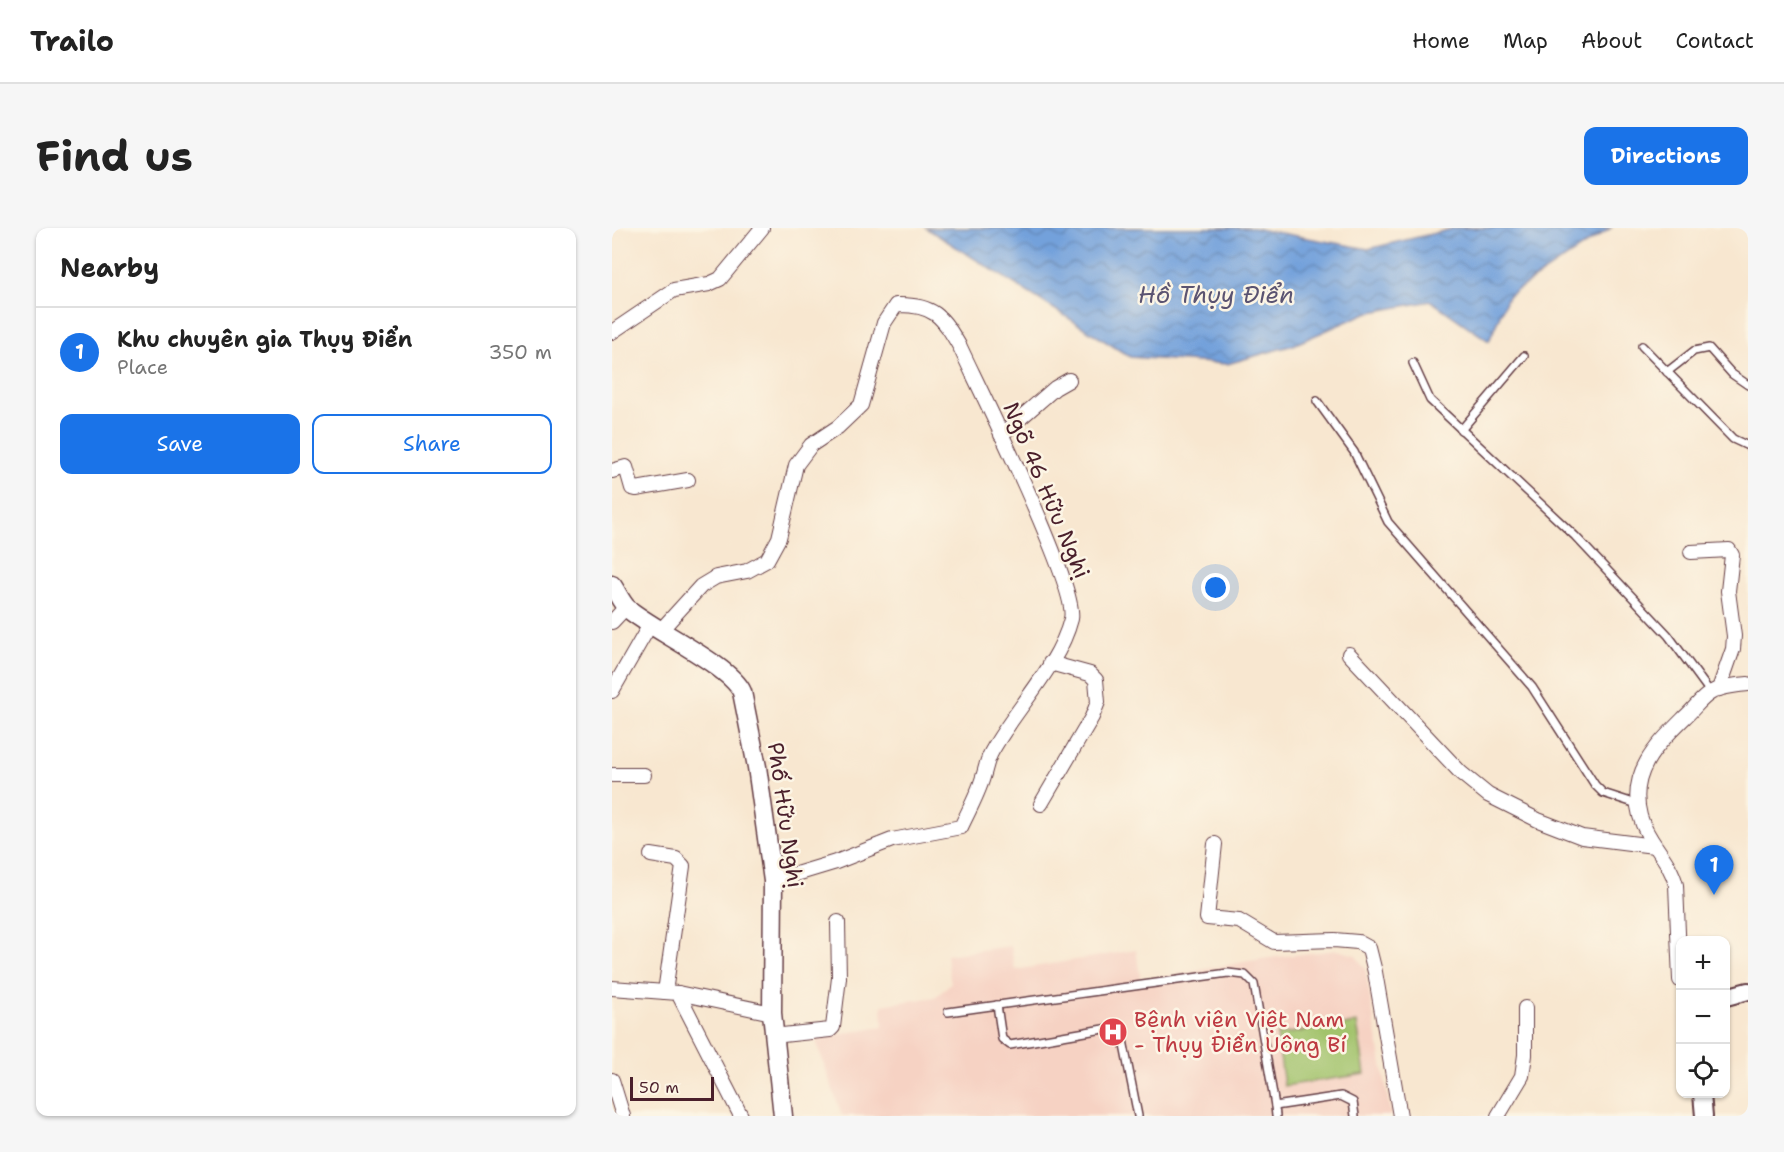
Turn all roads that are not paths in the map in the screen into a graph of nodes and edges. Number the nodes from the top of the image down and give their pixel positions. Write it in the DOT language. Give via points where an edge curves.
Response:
graph roads {
  1 [pos="762,228"];
  2 [pos="612,332"];
  3 [pos="1642,346"];
  4 [pos="1524,356"];
  5 [pos="1413,363"];
  6 [pos="1667,372"];
  7 [pos="1070,380"];
  8 [pos="1748,385"];
  9 [pos="1317,400"];
  10 [pos="1461,430"];
  11 [pos="1000,435"];
  12 [pos="1748,446"];
  13 [pos="612,471"];
  14 [pos="688,480"];
  15 [pos="1691,552"];
  16 [pos="612,585"];
  17 [pos="626,607"];
  18 [pos="612,622"];
  19 [pos="656,627"];
  20 [pos="1349,654"];
  21 [pos="1050,663"];
  22 [pos="1748,684"];
  23 [pos="612,691"];
  24 [pos="1714,691"];
  25 [pos="644,774"];
  26 [pos="612,775"];
  27 [pos="1041,804"];
  28 [pos="1637,804"];
  29 [pos="1215,844"];
  30 [pos="1654,846"];
  31 [pos="651,855"];
  32 [pos="773,881"];
  33 [pos="838,922"];
  34 [pos="1678,936"];
  35 [pos="612,988"];
  36 [pos="1748,991"];
  37 [pos="671,992"];
  38 [pos="1730,996"];
  39 [pos="997,1005"];
  40 [pos="1525,1008"];
  41 [pos="948,1012"];
  42 [pos="772,1013"];
  43 [pos="773,1036"];
  44 [pos="612,1080"];
  45 [pos="1702,1098"];
  46 [pos="1275,1106"];
  47 [pos="623,1116"];
  48 [pos="741,1116"];
  49 [pos="783,1116"];
  50 [pos="1138,1116"];
  51 [pos="1276,1116"];
  52 [pos="1355,1116"];
  53 [pos="1400,1116"];
  54 [pos="1498,1116"];
  55 [pos="1704,1116"];
  1 -- 2 [label="street" via="720,279 674,290"];
  3 -- 6 [label="lane"];
  4 -- 10 [label="lane"];
  5 -- 10 [label="lane" via="1430,399"];
  6 -- 8 [label="lane" via="1694,351 1709,348 1732,374"];
  6 -- 12 [label="lane" via="1733,439"];
  7 -- 11 [label="street"];
  9 -- 28 [label="lane" via="1354,452 1388,522 1532,687 1591,779 1603,793"];
  10 -- 24 [label="lane" via="1575,536 1668,635"];
  11 -- 19 [label="street, Ngõ 46 Hữu Nghị" via="943,318 919,304 897,305 884,323 861,405 811,445 795,465 779,538 767,560 701,586"];
  11 -- 21 [label="street, Ngõ 46 Hữu Nghị" via="1071,598 1072,618"];
  13 -- 14 [label="street" via="626,467 632,488 636,489"];
  15 -- 24 [label="street" via="1729,550 1732,555 1728,591 1733,649"];
  16 -- 17 [label="main road, Phố Hữu Nghị"];
  17 -- 18 [label="street"];
  17 -- 19 [label="main road, Phố Hữu Nghị"];
  19 -- 23 [label="street"];
  19 -- 32 [label="main road, Phố Hữu Nghị" via="741,688"];
  20 -- 30 [label="street" via="1461,773 1488,795 1582,837"];
  21 -- 27 [label="street" via="1090,674 1096,680 1098,702"];
  21 -- 32 [label="street, Ngõ 46 Hữu Nghị" via="990,754 961,827 892,840"];
  22 -- 24 [label="street"];
  24 -- 28 [label="street" via="1650,754 1639,778"];
  25 -- 26 [label="street"];
  28 -- 30 [label="street"];
  29 -- 53 [label="street" via="1207,918 1239,921 1274,942 1334,940 1358,942 1369,948"];
  30 -- 34 [label="street" via="1676,885"];
  31 -- 37 [label="street" via="676,859 683,866"];
  32 -- 42 [label="main road, Phố Hữu Nghị"];
  33 -- 43 [label="street" via="839,978 833,1027"];
  35 -- 37 [label="street"];
  36 -- 38 [label="street"];
  37 -- 42 [label="street"];
  37 -- 48 [label="street"];
  39 -- 41 [label="lane"];
  39 -- 46 [label="lane" via="1228,973 1245,975 1254,984"];
  39 -- 50 [label="lane" via="1002,1039 1010,1045 1115,1027 1121,1030"];
  40 -- 54 [label="street" via="1522,1076"];
  42 -- 43 [label="main road, Phố Hữu Nghị"];
  43 -- 49 [label="main road, Phố Hữu Nghị"];
  44 -- 47 [label="street"];
  45 -- 55 [label="street"];
  46 -- 51 [label="lane"];
  46 -- 52 [label="lane" via="1341,1096 1353,1102"];
}
